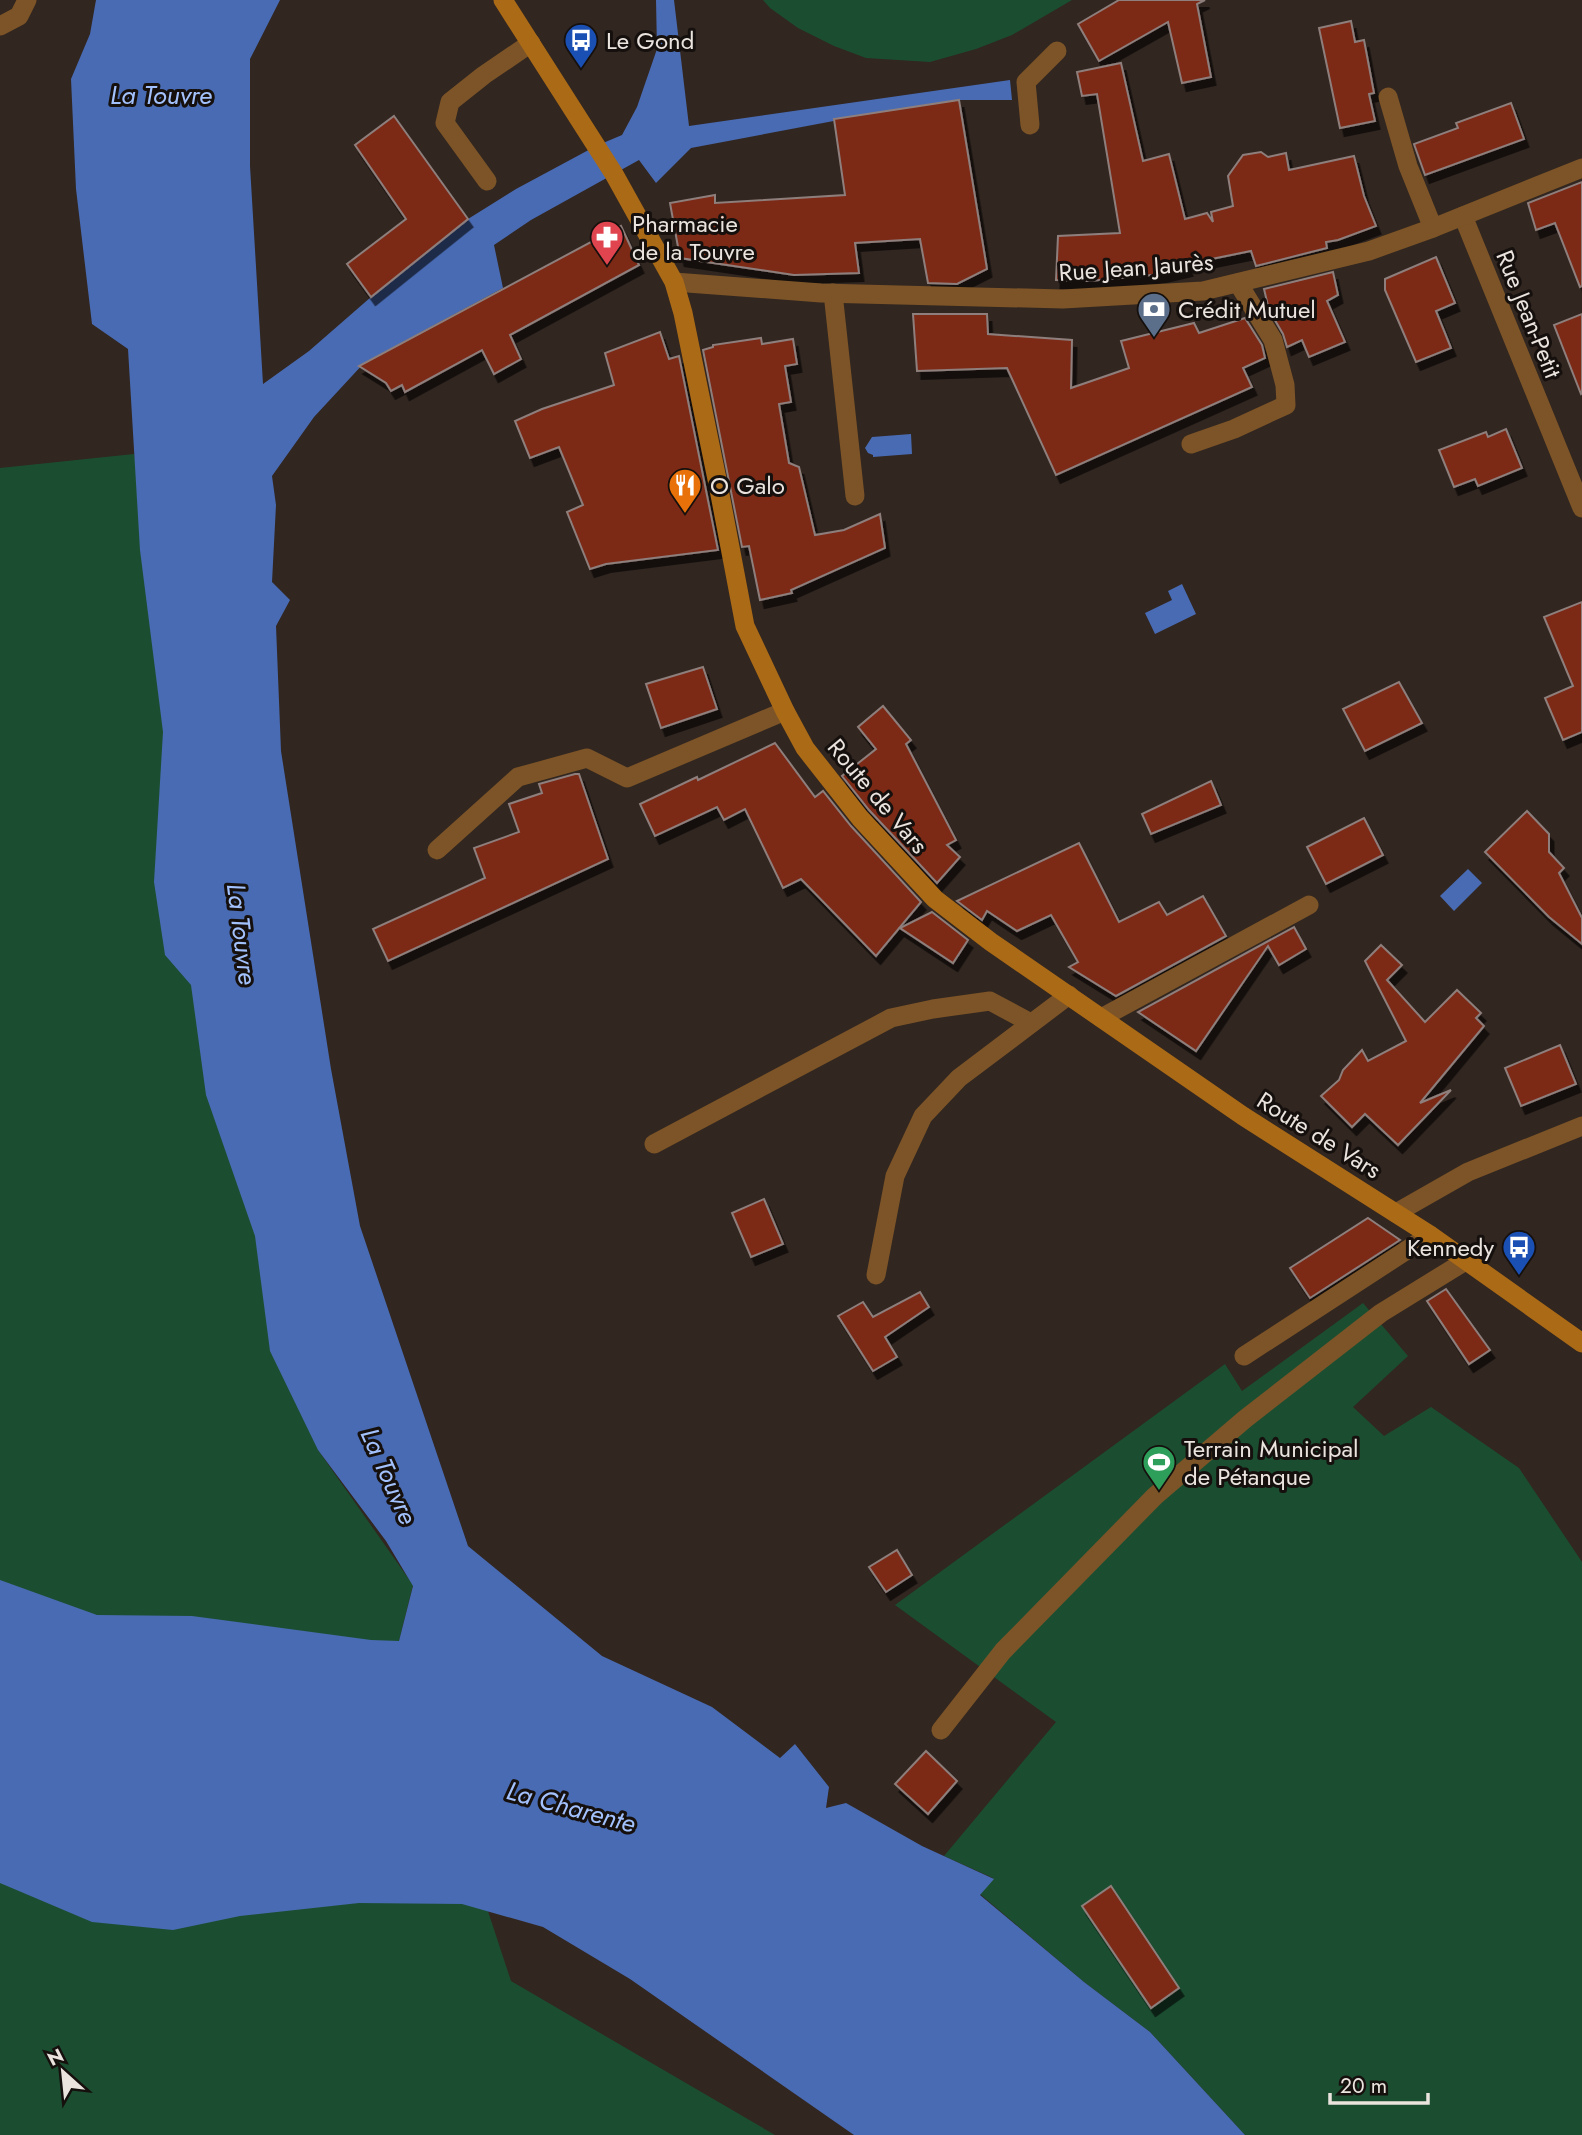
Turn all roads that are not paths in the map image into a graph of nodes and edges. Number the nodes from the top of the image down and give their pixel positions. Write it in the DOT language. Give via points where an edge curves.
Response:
graph roads {
  1 [pos="27,0"];
  2 [pos="503,0"];
  3 [pos="0,26"];
  4 [pos="531,43"];
  5 [pos="1057,51"];
  6 [pos="1388,97"];
  7 [pos="1030,125"];
  8 [pos="1582,167"];
  9 [pos="487,181"];
  10 [pos="1463,216"];
  11 [pos="1433,228"];
  12 [pos="674,282"];
  13 [pos="1238,283"];
  14 [pos="833,293"];
  15 [pos="1191,444"];
  16 [pos="855,496"];
  17 [pos="1582,508"];
  18 [pos="785,712"];
  19 [pos="437,850"];
  20 [pos="1309,905"];
  21 [pos="1069,995"];
  22 [pos="1101,1018"];
  23 [pos="1031,1023"];
  24 [pos="1582,1126"];
  25 [pos="654,1144"];
  26 [pos="1396,1213"];
  27 [pos="1430,1234"];
  28 [pos="1467,1259"];
  29 [pos="876,1275"];
  30 [pos="1582,1343"];
  31 [pos="1244,1356"];
  32 [pos="941,1730"];
  1 -- 3 [label="street" via="19,16"];
  2 -- 4 [label="main road, Route de Vars"];
  4 -- 9 [label="street" via="450,102 445,123"];
  4 -- 12 [label="main road, Route de Vars" via="614,174"];
  5 -- 7 [label="street" via="1026,82"];
  6 -- 11 [label="street" via="1408,166"];
  8 -- 10 [label="street, Rue Jean Jaurès"];
  10 -- 11 [label="street, Rue Jean Jaurès"];
  10 -- 17 [label="street, Rue Jean-Petit"];
  11 -- 13 [label="street, Rue Jean Jaurès" via="1369,251"];
  12 -- 14 [label="street, Rue Jean Jaurès"];
  12 -- 18 [label="main road, Route de Vars" via="745,626"];
  13 -- 14 [label="street, Rue Jean Jaurès" via="1203,291 1063,299"];
  13 -- 15 [label="street" via="1273,340 1286,405"];
  14 -- 16 [label="street"];
  18 -- 19 [label="street" via="627,778 587,758 518,777"];
  18 -- 21 [label="main road, Route de Vars" via="805,748 860,818 935,899"];
  20 -- 22 [label="street"];
  21 -- 22 [label="main road, Route de Vars"];
  21 -- 23 [label="street"];
  22 -- 26 [label="main road, Route de Vars"];
  23 -- 25 [label="street" via="990,1001 891,1018"];
  23 -- 29 [label="street" via="959,1078 923,1116 895,1176"];
  24 -- 26 [label="street" via="1468,1172"];
  26 -- 27 [label="main road, Route de Vars"];
  27 -- 28 [label="main road, Route de Vars"];
  27 -- 31 [label="street"];
  28 -- 30 [label="main road, Route de Vars"];
  28 -- 32 [label="street" via="1381,1313 1155,1496 1003,1651"];
}
